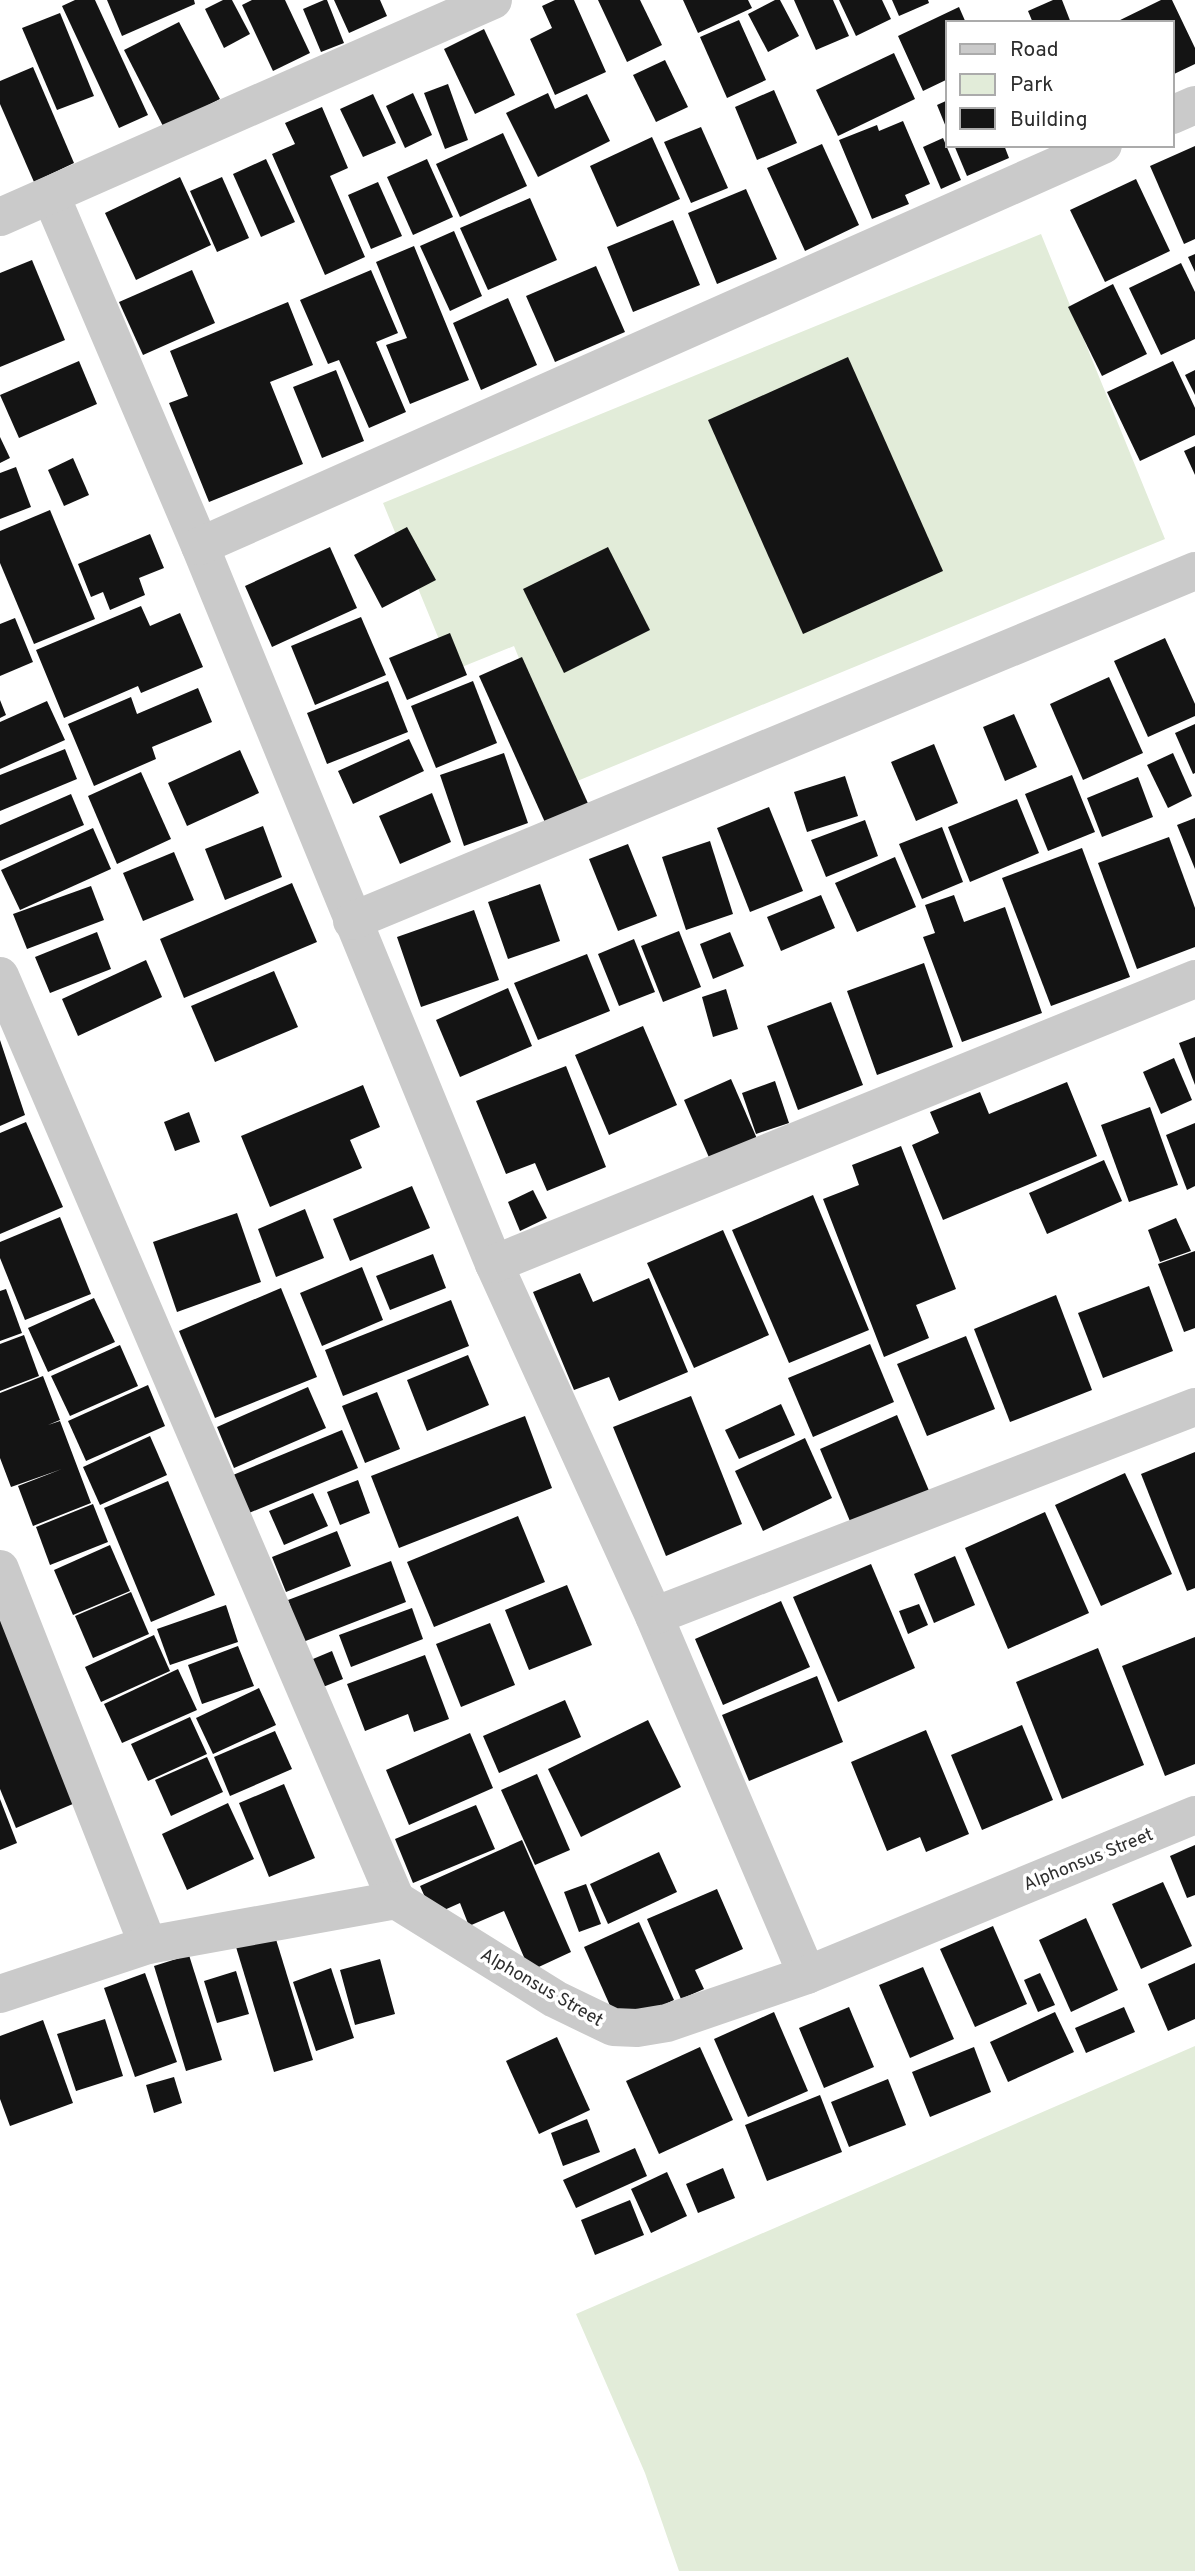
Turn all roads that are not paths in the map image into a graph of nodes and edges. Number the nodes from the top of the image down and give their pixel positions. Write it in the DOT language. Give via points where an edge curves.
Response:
graph roads {
  1 [pos="493,0"];
  2 [pos="1195,104"];
  3 [pos="1174,114"];
  4 [pos="1098,147"];
  5 [pos="51,196"];
  6 [pos="0,218"];
  7 [pos="200,546"];
  8 [pos="1195,571"];
  9 [pos="352,921"];
  10 [pos="0,976"];
  11 [pos="1195,979"];
  12 [pos="494,1264"];
  13 [pos="1195,1407"];
  14 [pos="0,1569"];
  15 [pos="654,1616"];
  16 [pos="1195,1815"];
  17 [pos="396,1900"];
  18 [pos="148,1945"];
  19 [pos="807,1975"];
  20 [pos="0,1994"];
  1 -- 5 [label="street"];
  2 -- 3 [label="street"];
  4 -- 7 [label="street"];
  5 -- 6 [label="street"];
  5 -- 7 [label="street"];
  7 -- 9 [label="street"];
  8 -- 9 [label="street"];
  9 -- 12 [label="street"];
  10 -- 17 [label="street"];
  11 -- 12 [label="street"];
  12 -- 15 [label="street"];
  13 -- 15 [label="street"];
  14 -- 18 [label="street"];
  15 -- 19 [label="street"];
  16 -- 19 [label="street, Alphonsus Street"];
  17 -- 18 [label="street"];
  17 -- 19 [label="street, Alphonsus Street" via="555,1999 613,2027 667,2023"];
  18 -- 20 [label="street"];
}
